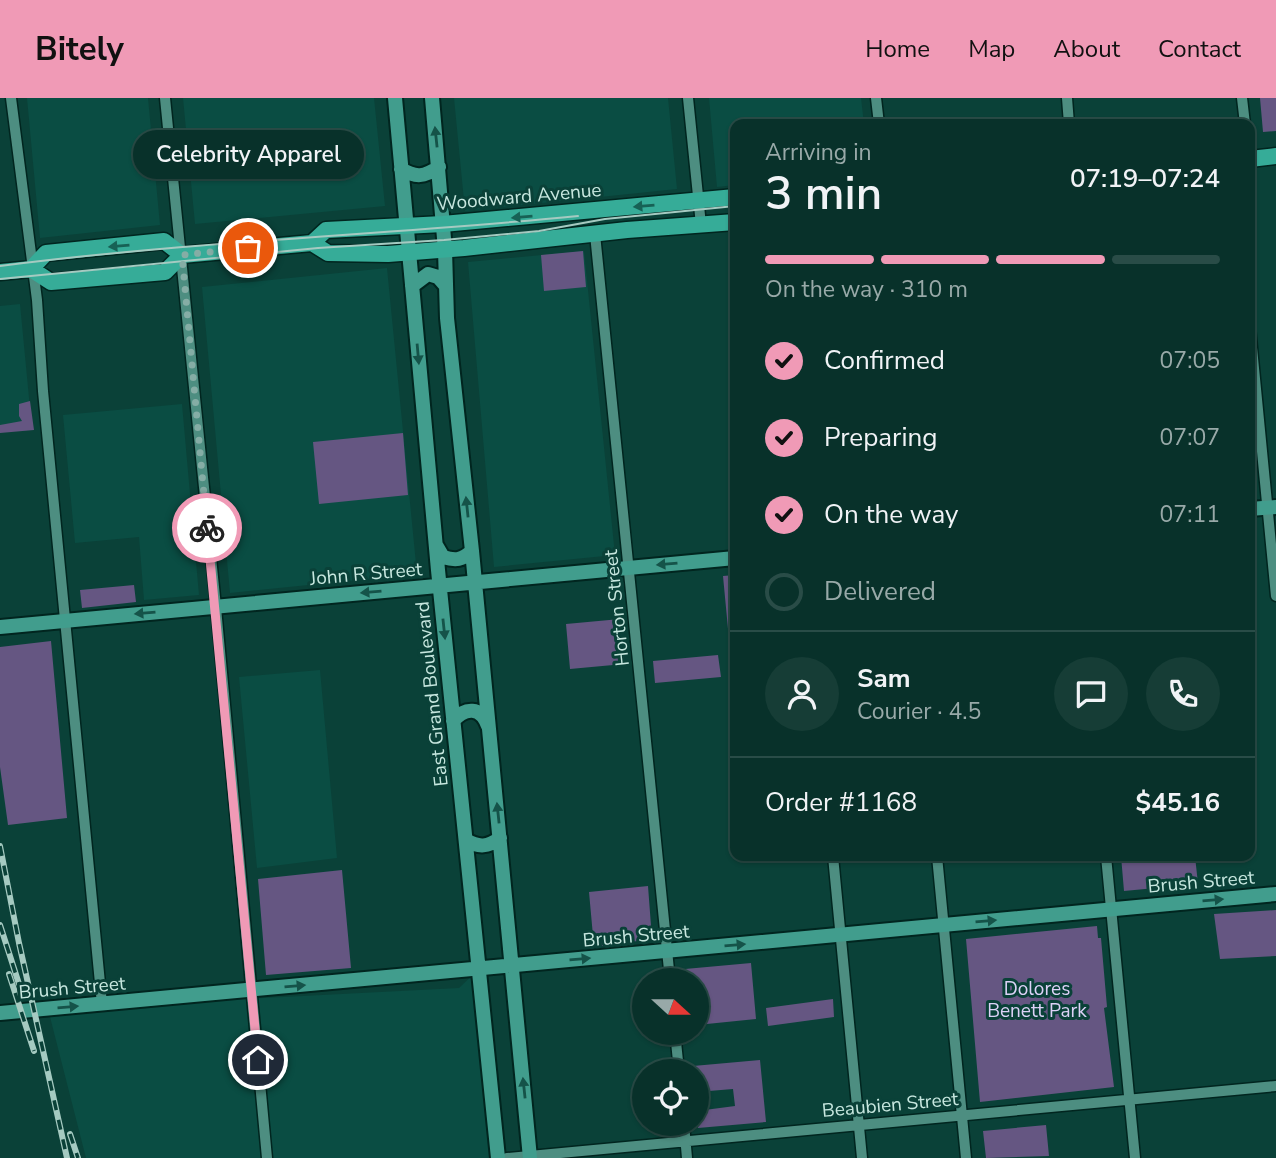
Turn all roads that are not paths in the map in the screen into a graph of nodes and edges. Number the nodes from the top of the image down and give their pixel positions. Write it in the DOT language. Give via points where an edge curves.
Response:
graph roads {
  1 [pos="11,98"];
  2 [pos="165,98"];
  3 [pos="395,98"];
  4 [pos="432,98"];
  5 [pos="688,98"];
  6 [pos="876,98"];
  7 [pos="1067,98"];
  8 [pos="1242,98"];
  9 [pos="878,119"];
  10 [pos="1069,119"];
  11 [pos="1244,119"];
  12 [pos="1276,156"];
  13 [pos="1255,158"];
  14 [pos="439,167"];
  15 [pos="401,169"];
  16 [pos="730,198"];
  17 [pos="699,201"];
  18 [pos="730,222"];
  19 [pos="443,224"];
  20 [pos="701,225"];
  21 [pos="406,226"];
  22 [pos="596,234"];
  23 [pos="312,243"];
  24 [pos="445,250"];
  25 [pos="409,253"];
  26 [pos="182,255"];
  27 [pos="31,269"];
  28 [pos="0,272"];
  29 [pos="445,285"];
  30 [pos="412,286"];
  31 [pos="1255,368"];
  32 [pos="1272,507"];
  33 [pos="435,543"];
  34 [pos="472,551"];
  35 [pos="730,558"];
  36 [pos="630,568"];
  37 [pos="475,582"];
  38 [pos="439,586"];
  39 [pos="1276,596"];
  40 [pos="216,607"];
  41 [pos="65,620"];
  42 [pos="0,626"];
  43 [pos="453,721"];
  44 [pos="489,731"];
  45 [pos="500,838"];
  46 [pos="466,840"];
  47 [pos="833,861"];
  48 [pos="937,861"];
  49 [pos="1106,861"];
  50 [pos="1276,894"];
  51 [pos="1111,909"];
  52 [pos="943,925"];
  53 [pos="840,935"];
  54 [pos="667,951"];
  55 [pos="512,965"];
  56 [pos="669,968"];
  57 [pos="480,969"];
  58 [pos="251,990"];
  59 [pos="102,1004"];
  60 [pos="0,1013"];
  61 [pos="1276,1086"];
  62 [pos="1129,1100"];
  63 [pos="961,1115"];
  64 [pos="859,1125"];
  65 [pos="685,1136"];
  66 [pos="686,1141"];
  67 [pos="530,1157"];
  68 [pos="267,1158"];
  69 [pos="498,1158"];
  70 [pos="507,1158"];
  71 [pos="687,1158"];
  72 [pos="862,1158"];
  73 [pos="966,1158"];
  74 [pos="1135,1158"];
  1 -- 27 [label="street"];
  2 -- 26 [label="street"];
  3 -- 15 [label="main road, East Grand Boulevard"];
  14 -- 4 [label="main road, one-way"];
  5 -- 17 [label="street"];
  6 -- 9 [label="street"];
  7 -- 10 [label="street"];
  8 -- 11 [label="street"];
  12 -- 13 [label="main road"];
  14 -- 15 [label="main road" via="424,176"];
  14 -- 19 [label="main road"];
  15 -- 21 [label="main road, East Grand Boulevard"];
  16 -- 17 [label="main road, Woodward Avenue"];
  17 -- 19 [label="main road, Woodward Avenue, one-way"];
  17 -- 20 [label="street"];
  18 -- 20 [label="main road, Woodward Avenue"];
  19 -- 21 [label="main road, Woodward Avenue"];
  19 -- 24 [label="main road"];
  20 -- 22 [label="main road, Woodward Avenue"];
  21 -- 23 [label="main road, Woodward Avenue" via="326,230"];
  21 -- 25 [label="main road, East Grand Boulevard"];
  22 -- 24 [label="main road, Woodward Avenue"];
  22 -- 36 [label="street, Horton Street"];
  23 -- 25 [label="main road, Woodward Avenue" via="328,253"];
  23 -- 26 [label="main road, Woodward Avenue"];
  24 -- 25 [label="main road, Woodward Avenue"];
  24 -- 29 [label="main road"];
  25 -- 30 [label="main road, East Grand Boulevard"];
  26 -- 27 [label="main road, Woodward Avenue" via="165,272 51,282"];
  26 -- 27 [label="main road, Woodward Avenue, one-way" via="164,241 46,253"];
  26 -- 40 [label="street"];
  27 -- 28 [label="main road, Woodward Avenue"];
  27 -- 41 [label="street"];
  29 -- 30 [label="main road" via="428,274"];
  34 -- 29 [label="main road, one-way"];
  30 -- 33 [label="main road, East Grand Boulevard, one-way"];
  31 -- 32 [label="street"];
  32 -- 39 [label="street"];
  33 -- 34 [label="main road" via="443,557 454,561"];
  33 -- 38 [label="main road, East Grand Boulevard"];
  34 -- 37 [label="main road"];
  35 -- 36 [label="main road, John R Street, one-way"];
  36 -- 37 [label="main road, John R Street"];
  36 -- 54 [label="street, Horton Street"];
  37 -- 38 [label="main road, John R Street"];
  37 -- 44 [label="main road"];
  38 -- 40 [label="main road, John R Street, one-way"];
  38 -- 43 [label="main road, East Grand Boulevard, one-way"];
  40 -- 41 [label="main road, John R Street, one-way"];
  40 -- 58 [label="street"];
  41 -- 42 [label="main road, John R Street"];
  41 -- 59 [label="street"];
  43 -- 44 [label="main road" via="472,710 480,712"];
  43 -- 46 [label="main road, East Grand Boulevard"];
  45 -- 44 [label="main road, one-way"];
  45 -- 46 [label="main road" via="483,846"];
  45 -- 55 [label="main road"];
  46 -- 57 [label="main road, East Grand Boulevard"];
  47 -- 53 [label="street"];
  48 -- 52 [label="street"];
  49 -- 51 [label="street"];
  51 -- 50 [label="main road, Brush Street, one-way"];
  52 -- 51 [label="main road, Brush Street, one-way"];
  51 -- 62 [label="street"];
  52 -- 53 [label="main road, Brush Street"];
  52 -- 63 [label="street"];
  54 -- 53 [label="main road, Brush Street, one-way"];
  53 -- 64 [label="street"];
  55 -- 54 [label="main road, Brush Street, one-way"];
  54 -- 56 [label="street, Horton Street"];
  55 -- 57 [label="main road, Brush Street"];
  67 -- 55 [label="main road, one-way"];
  58 -- 57 [label="main road, Brush Street, one-way"];
  57 -- 69 [label="main road, East Grand Boulevard"];
  58 -- 59 [label="main road, Brush Street"];
  58 -- 68 [label="street"];
  60 -- 59 [label="main road, Brush Street, one-way"];
  61 -- 62 [label="street, Beaubien Street"];
  62 -- 63 [label="street, Beaubien Street"];
  62 -- 74 [label="street"];
  63 -- 64 [label="street, Beaubien Street"];
  63 -- 73 [label="street"];
  64 -- 66 [label="street, Beaubien Street"];
  64 -- 72 [label="street"];
  65 -- 66 [label="street"];
  66 -- 67 [label="street, Beaubien Street"];
  66 -- 71 [label="street"];
  67 -- 70 [label="street, Beaubien Street"];
}
